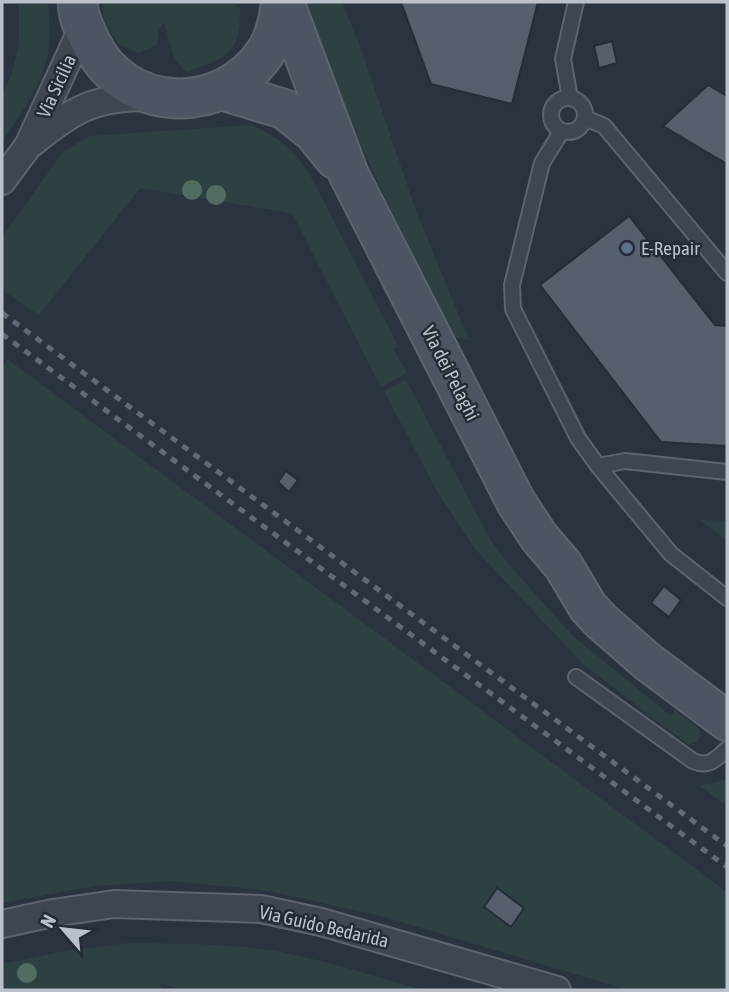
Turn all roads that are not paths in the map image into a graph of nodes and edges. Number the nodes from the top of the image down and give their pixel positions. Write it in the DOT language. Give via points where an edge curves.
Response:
graph roads {
  1 [pos="283,2"];
  2 [pos="576,2"];
  3 [pos="81,14"];
  4 [pos="221,90"];
  5 [pos="153,97"];
  6 [pos="570,98"];
  7 [pos="585,118"];
  8 [pos="561,132"];
  9 [pos="28,146"];
  10 [pos="349,175"];
  11 [pos="2,181"];
  12 [pos="727,273"];
  13 [pos="598,466"];
  14 [pos="727,472"];
  15 [pos="563,565"];
  16 [pos="727,598"];
  17 [pos="576,677"];
  18 [pos="727,690"];
  19 [pos="727,721"];
  20 [pos="727,749"];
  21 [pos="2,924"];
  22 [pos="557,990"];
  1 -- 4 [label="street" via="265,52 246,74"];
  1 -- 10 [label="street, Via dei Pelaghi"];
  2 -- 6 [label="lane" via="562,59"];
  3 -- 5 [label="street" via="98,57 108,69"];
  3 -- 9 [label="street, Via Sicilia"];
  4 -- 5 [label="street" via="198,97"];
  4 -- 10 [label="street, Via dei Pelaghi" via="284,108 313,132"];
  5 -- 9 [label="street, Via Sicilia" via="97,101"];
  6 -- 7 [label="lane" via="584,109"];
  6 -- 8 [label="lane" via="552,106 553,125"];
  7 -- 8 [label="lane" via="576,130"];
  7 -- 12 [label="lane" via="604,126"];
  8 -- 13 [label="lane" via="542,163 512,285 513,309 578,438"];
  9 -- 11 [label="street, Via Sicilia"];
  10 -- 15 [label="street, Via dei Pelaghi" via="516,502"];
  13 -- 14 [label="lane" via="625,461"];
  13 -- 16 [label="lane" via="671,554"];
  15 -- 18 [label="street, Via dei Pelaghi"];
  15 -- 19 [label="street, Via dei Pelaghi" via="588,607 608,628"];
  17 -- 20 [label="lane" via="693,761 711,763"];
  21 -- 22 [label="street, Via Guido Bedarida" via="114,904 261,909"];
}
